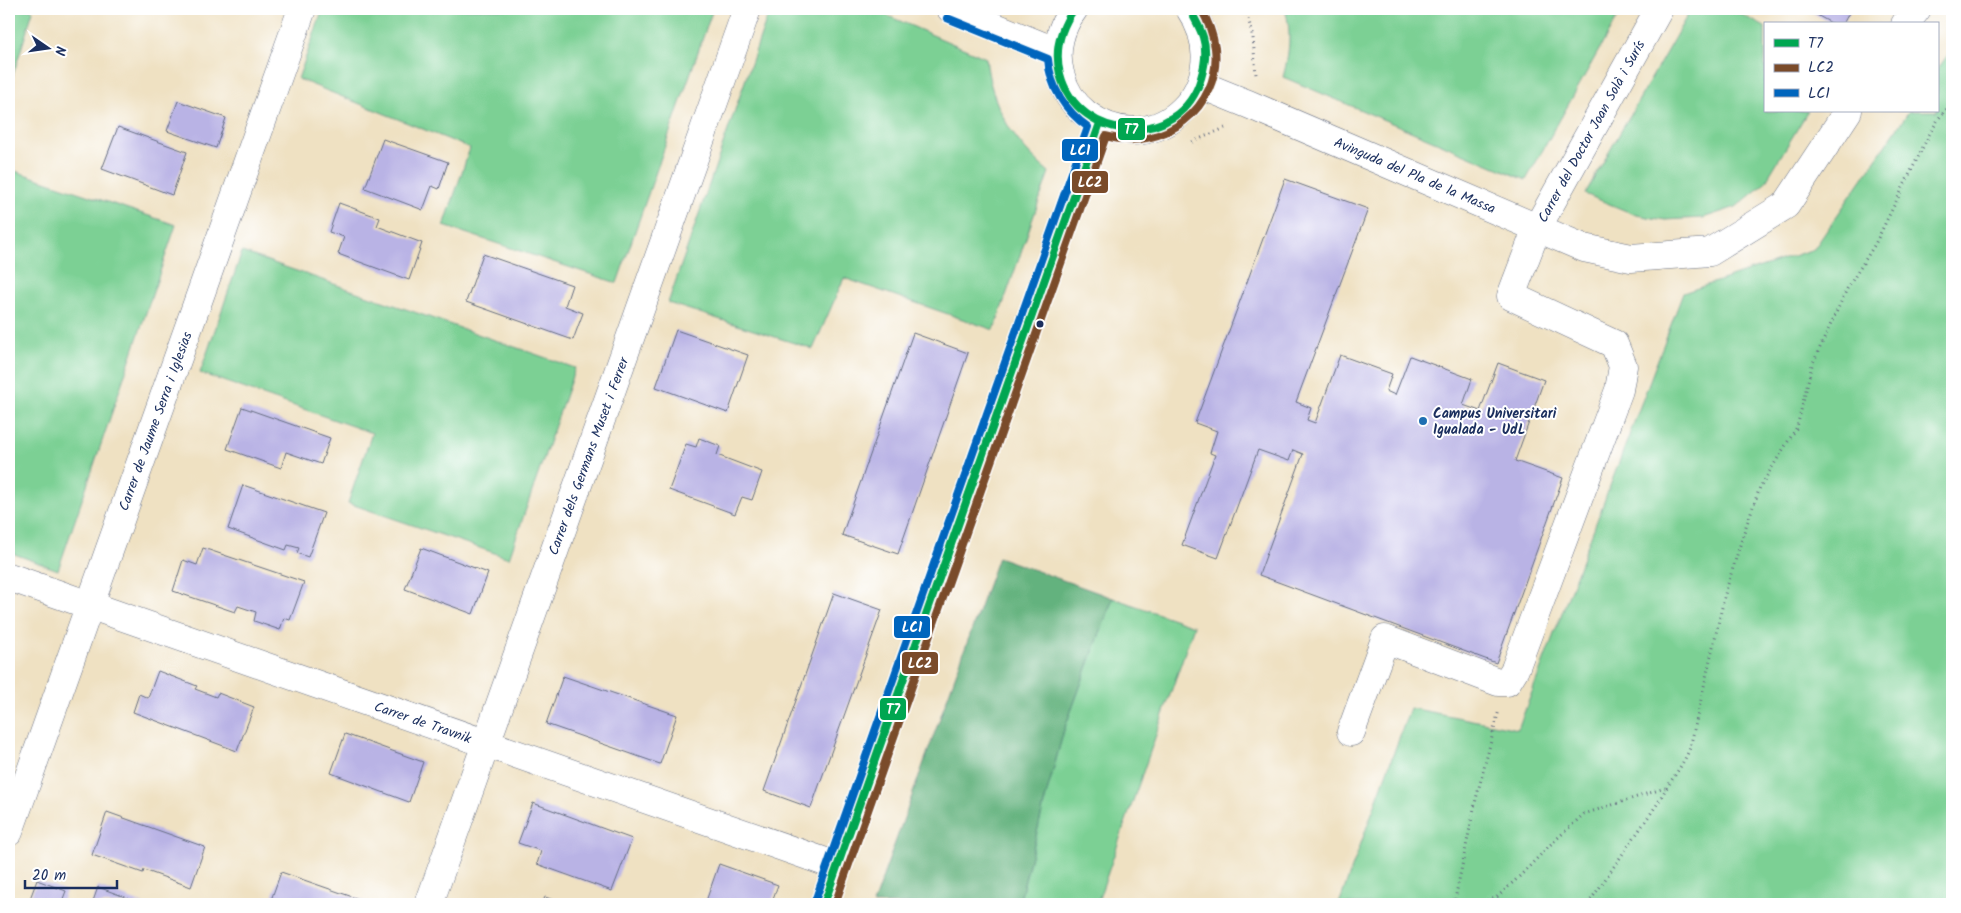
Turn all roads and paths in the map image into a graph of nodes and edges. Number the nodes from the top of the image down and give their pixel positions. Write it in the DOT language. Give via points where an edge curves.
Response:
graph roads {
  1 [pos="302,9"];
  2 [pos="747,9"];
  3 [pos="951,9"];
  4 [pos="1071,9"];
  5 [pos="1190,9"];
  6 [pos="1246,9"];
  7 [pos="1659,9"];
  8 [pos="1917,9"];
  9 [pos="1907,22"];
  10 [pos="1057,52"];
  11 [pos="1201,85"];
  12 [pos="1952,103"];
  13 [pos="1248,104"];
  14 [pos="1847,112"];
  15 [pos="1100,123"];
  16 [pos="1189,143"];
  17 [pos="1537,228"];
  18 [pos="9,578"];
  19 [pos="90,606"];
  20 [pos="1507,682"];
  21 [pos="1351,732"];
  22 [pos="485,743"];
  23 [pos="1665,788"];
  24 [pos="9,832"];
  25 [pos="837,866"];
  26 [pos="429,904"];
  27 [pos="824,904"];
  28 [pos="1454,904"];
  29 [pos="1473,904"];
  30 [pos="1588,904"];
  1 -- 19 [label="street, Carrer de Jaume Serra i Iglesias"];
  2 -- 22 [label="street, Carrer dels Germans Muset i Ferrer"];
  3 -- 10 [label="street"];
  4 -- 10 [label="street"];
  5 -- 11 [label="street" via="1198,21 1206,46 1207,59"];
  6 -- 13 [label="path" via="1253,38 1256,77"];
  7 -- 17 [label="street, Carrer del Doctor Joan Solà i Surís"];
  8 -- 9 [label="street"];
  10 -- 15 [label="street" via="1060,74 1068,94 1081,111"];
  11 -- 13 [label="street, Avinguda del Pla de la Massa"];
  11 -- 15 [label="street" via="1183,110 1158,126 1128,130"];
  12 -- 23 [label="path" via="1939,118 1875,244 1847,290 1812,365 1796,427 1760,487 1725,594 1690,748"];
  13 -- 16 [label="path" via="1225,127"];
  13 -- 17 [label="street, Avinguda del Pla de la Massa"];
  14 -- 17 [label="street, Avinguda del Pla de la Massa" via="1786,205 1710,252 1631,258 1584,248"];
  15 -- 25 [label="street"];
  17 -- 20 [label="street, Carrer del Doctor Joan Solà i Surís" via="1512,296 1614,344 1623,366 1619,390 1515,669"];
  18 -- 19 [label="street, Carrer de Travnik"];
  19 -- 22 [label="street, Carrer de Travnik"];
  19 -- 24 [label="street, Carrer de Jaume Serra i Iglesias"];
  20 -- 21 [label="street" via="1498,682 1385,639"];
  20 -- 28 [label="path"];
  22 -- 25 [label="street, Carrer de Travnik"];
  22 -- 26 [label="street, Carrer dels Germans Muset i Ferrer"];
  23 -- 29 [label="path" via="1584,814 1496,898"];
  23 -- 30 [label="path"];
  25 -- 27 [label="street"];
}
